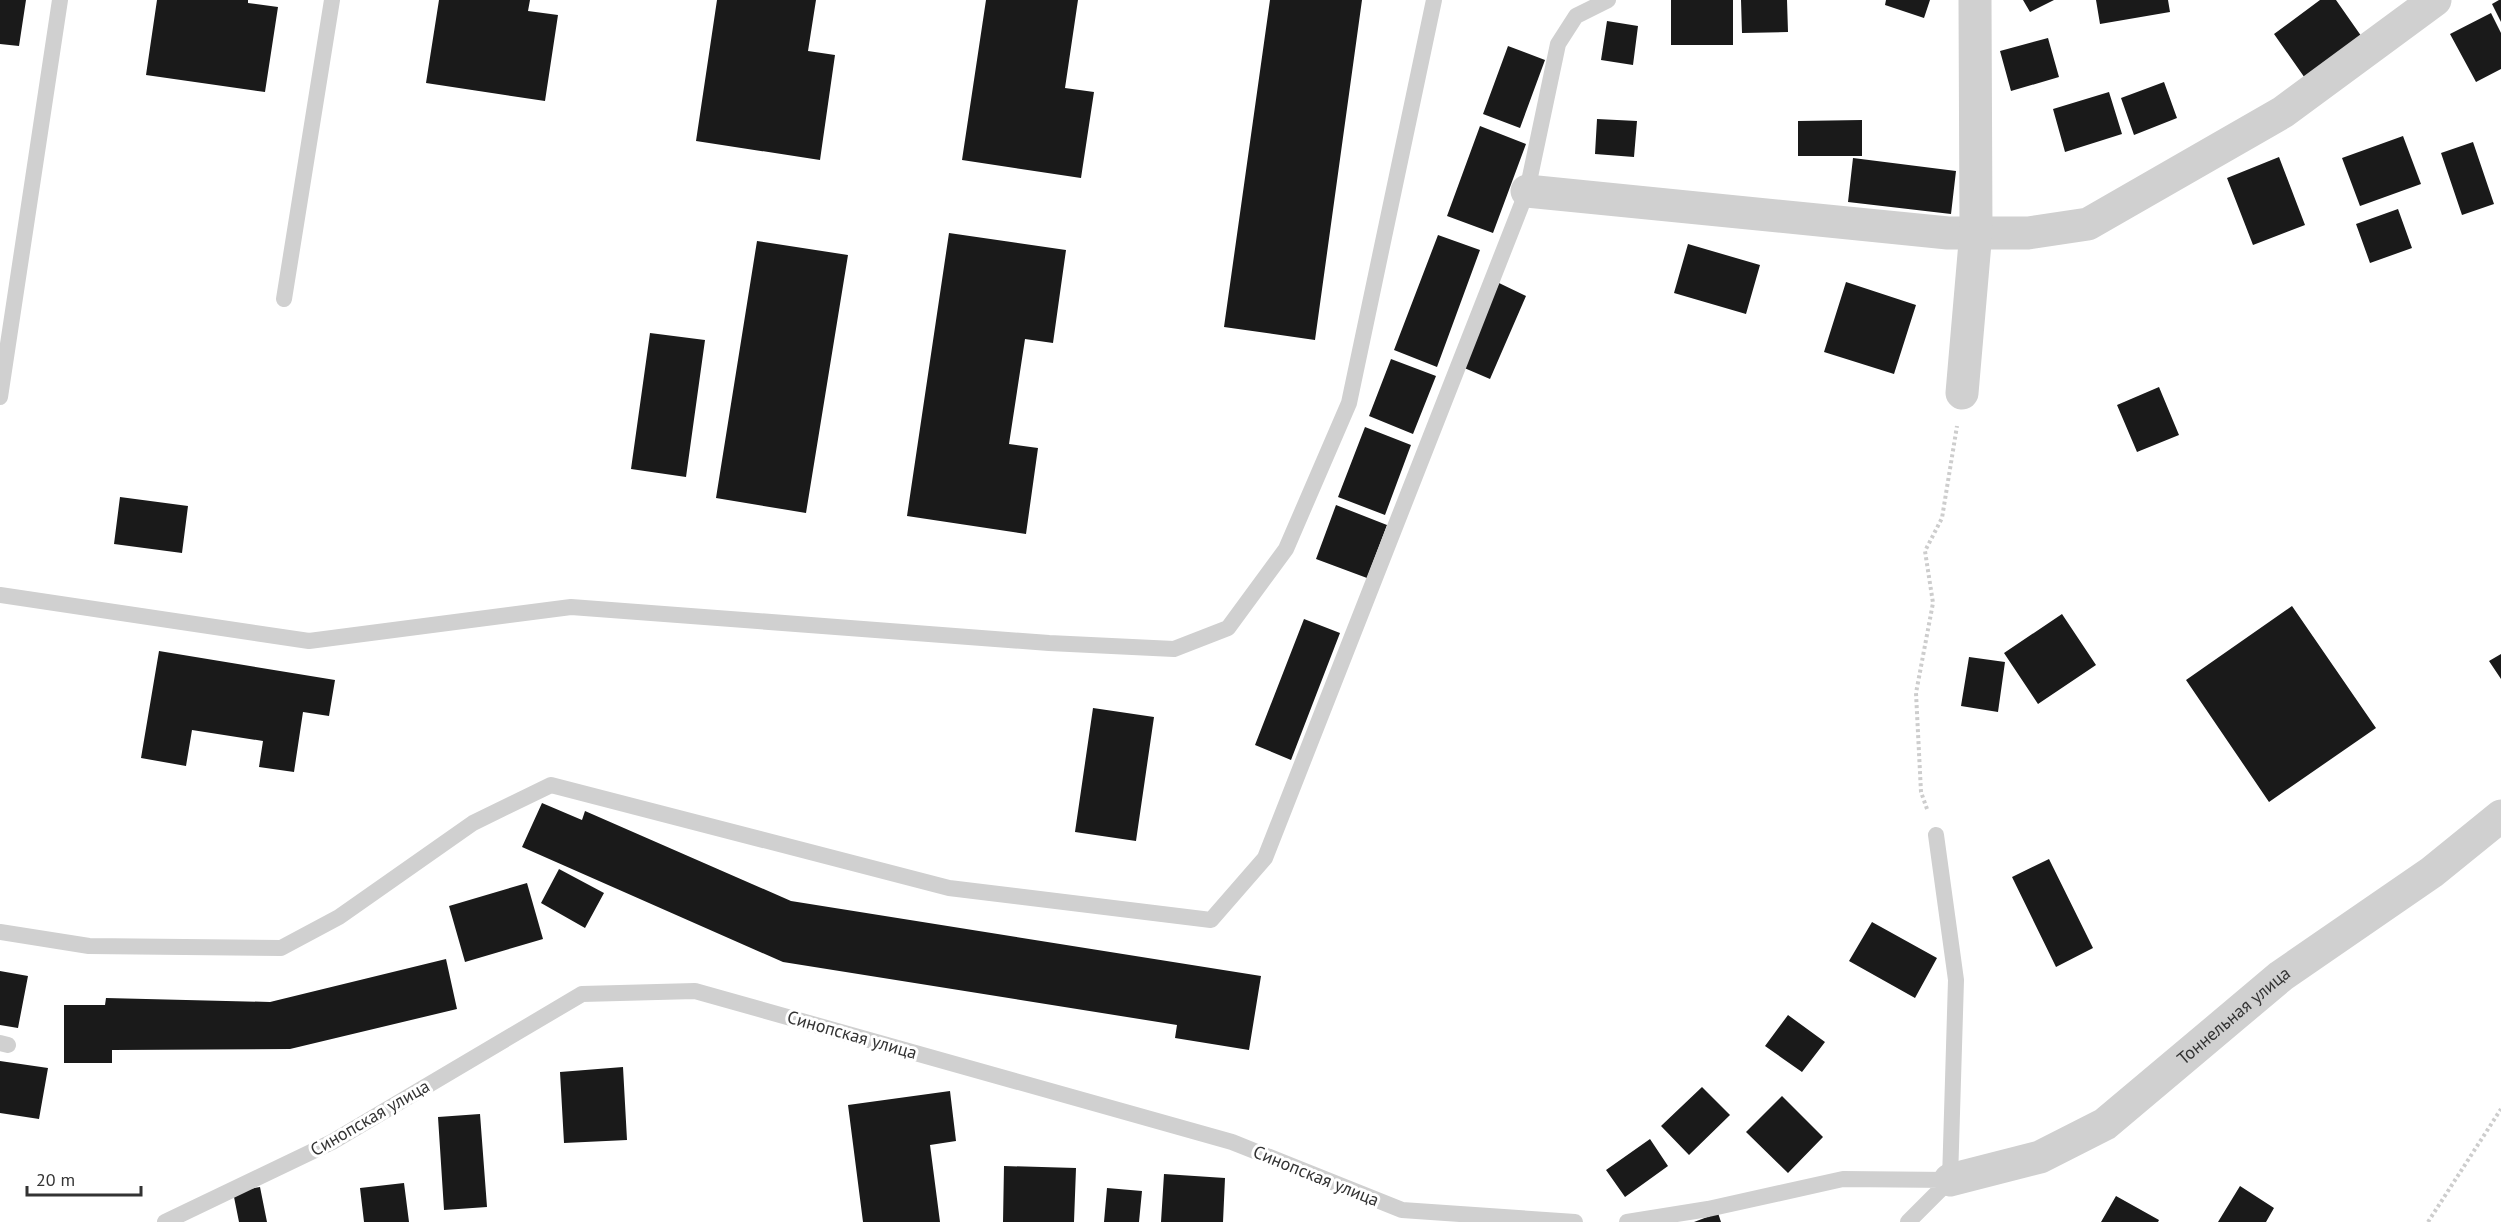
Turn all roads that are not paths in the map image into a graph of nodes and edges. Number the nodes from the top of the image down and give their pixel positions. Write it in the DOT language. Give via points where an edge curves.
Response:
graph roads {
  1 [pos="60,0"];
  2 [pos="332,0"];
  3 [pos="1434,0"];
  4 [pos="1608,0"];
  5 [pos="1975,0"];
  6 [pos="2435,0"];
  7 [pos="1527,191"];
  8 [pos="1976,231"];
  9 [pos="284,299"];
  10 [pos="1962,393"];
  11 [pos="0,397"];
  12 [pos="0,594"];
  13 [pos="2501,816"];
  14 [pos="1936,835"];
  15 [pos="0,932"];
  16 [pos="1950,1180"];
  17 [pos="165,1222"];
  18 [pos="1575,1222"];
  19 [pos="1627,1222"];
  20 [pos="1908,1222"];
  1 -- 11 [label="lane"];
  2 -- 9 [label="lane"];
  3 -- 12 [label="lane" via="1349,404 1286,549 1228,628 1174,649 571,607 309,641"];
  4 -- 7 [label="lane" via="1576,16 1558,44"];
  5 -- 8 [label="street"];
  6 -- 8 [label="street" via="2283,112 2088,225 2028,233"];
  7 -- 8 [label="street" via="1948,233"];
  7 -- 15 [label="lane" via="1265,858 1211,920 949,888 551,785 473,823 339,917 281,948 89,946"];
  8 -- 10 [label="street"];
  13 -- 16 [label="street, Тоннельная улица" via="2432,872 2281,976 2104,1124 2040,1156"];
  14 -- 16 [label="lane" via="1956,980"];
  16 -- 19 [label="lane" via="1843,1179 1708,1209"];
  16 -- 20 [label="lane"];
  17 -- 18 [label="lane, Синопская улица" via="332,1142 582,994 695,991 1232,1143 1402,1210"];
}
